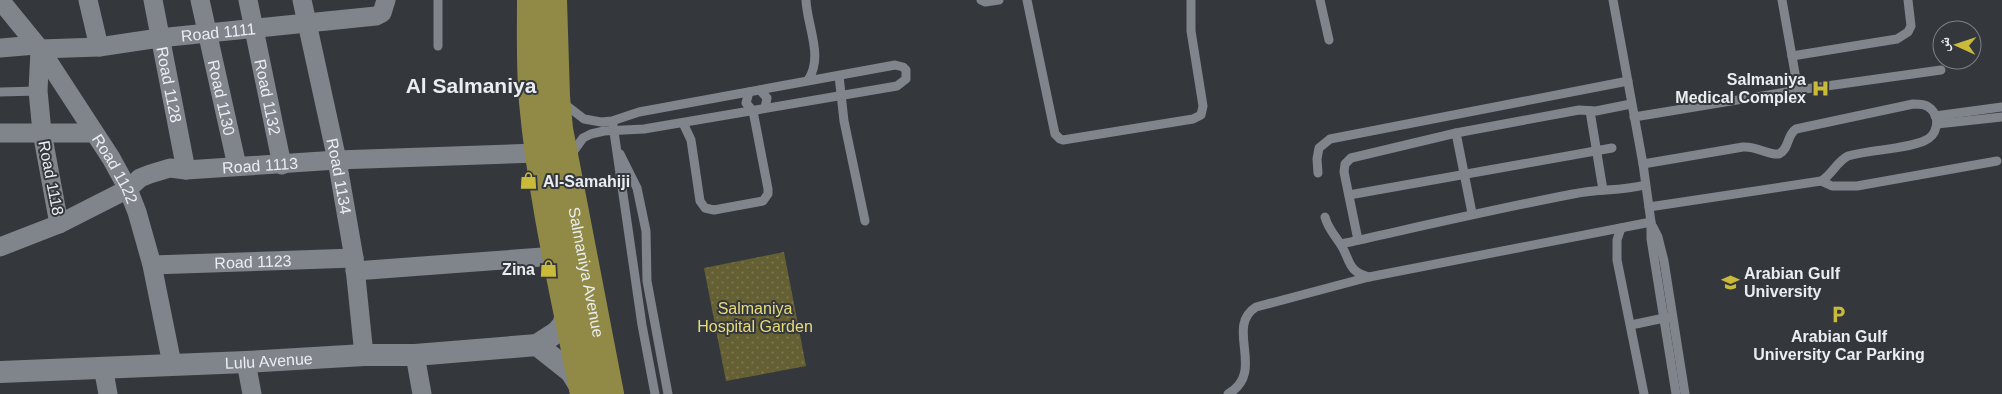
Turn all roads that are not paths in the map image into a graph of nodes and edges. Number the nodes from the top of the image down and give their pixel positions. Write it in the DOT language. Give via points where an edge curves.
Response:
graph roads {
  1 [pos="0,0"];
  2 [pos="88,0"];
  3 [pos="153,0"];
  4 [pos="200,0"];
  5 [pos="248,0"];
  6 [pos="302,0"];
  7 [pos="386,0"];
  8 [pos="438,0"];
  9 [pos="532,0"];
  10 [pos="553,0"];
  11 [pos="806,0"];
  12 [pos="1027,0"];
  13 [pos="1191,0"];
  14 [pos="1320,0"];
  15 [pos="1613,0"];
  16 [pos="1782,0"];
  17 [pos="1908,0"];
  18 [pos="308,23"];
  19 [pos="255,30"];
  20 [pos="207,33"];
  21 [pos="159,38"];
  22 [pos="1329,40"];
  23 [pos="438,46"];
  24 [pos="38,47"];
  25 [pos="100,47"];
  26 [pos="0,48"];
  27 [pos="1792,56"];
  28 [pos="1941,70"];
  29 [pos="839,76"];
  30 [pos="808,80"];
  31 [pos="1628,81"];
  32 [pos="760,90"];
  33 [pos="1798,90"];
  34 [pos="38,91"];
  35 [pos="0,92"];
  36 [pos="749,92"];
  37 [pos="841,94"];
  38 [pos="556,97"];
  39 [pos="1631,104"];
  40 [pos="2002,107"];
  41 [pos="765,108"];
  42 [pos="753,111"];
  43 [pos="1590,111"];
  44 [pos="1634,117"];
  45 [pos="2002,117"];
  46 [pos="1936,120"];
  47 [pos="684,123"];
  48 [pos="613,126"];
  49 [pos="42,132"];
  50 [pos="0,133"];
  51 [pos="94,133"];
  52 [pos="1456,133"];
  53 [pos="1612,148"];
  54 [pos="1596,150"];
  55 [pos="619,152"];
  56 [pos="538,153"];
  57 [pos="337,160"];
  58 [pos="1997,161"];
  59 [pos="282,164"];
  60 [pos="565,164"];
  61 [pos="1643,164"];
  62 [pos="237,166"];
  63 [pos="186,170"];
  64 [pos="1318,172"];
  65 [pos="1464,174"];
  66 [pos="1821,181"];
  67 [pos="1645,185"];
  68 [pos="128,189"];
  69 [pos="1603,190"];
  70 [pos="1349,196"];
  71 [pos="1649,207"];
  72 [pos="1472,214"];
  73 [pos="1325,217"];
  74 [pos="865,220"];
  75 [pos="1651,222"];
  76 [pos="59,224"];
  77 [pos="1621,228"];
  78 [pos="1358,240"];
  79 [pos="1341,244"];
  80 [pos="0,247"];
  81 [pos="556,256"];
  82 [pos="354,264"];
  83 [pos="152,265"];
  84 [pos="1369,277"];
  85 [pos="568,308"];
  86 [pos="1668,317"];
  87 [pos="1630,325"];
  88 [pos="537,345"];
  89 [pos="415,354"];
  90 [pos="364,355"];
  91 [pos="246,362"];
  92 [pos="172,364"];
  93 [pos="104,367"];
  94 [pos="0,372"];
  95 [pos="592,393"];
  96 [pos="108,394"];
  97 [pos="252,394"];
  98 [pos="422,394"];
  99 [pos="655,394"];
  100 [pos="668,394"];
  101 [pos="1228,394"];
  102 [pos="1644,394"];
  103 [pos="1676,394"];
  104 [pos="1685,394"];
  1 -- 24 [label="street, Road 1122"];
  2 -- 25 [label="street"];
  3 -- 21 [label="street, Road 1128"];
  4 -- 20 [label="street, Road 1130"];
  5 -- 19 [label="street, Road 1132"];
  6 -- 18 [label="street, Road 1134"];
  7 -- 18 [label="street, Road 1111" via="382,13 376,16"];
  8 -- 23 [label="lane"];
  9 -- 56 [label="main road, Salmaniya Avenue" via="532,100"];
  10 -- 38 [label="main road, Salmaniya Avenue"];
  11 -- 30 [label="lane" via="816,61"];
  12 -- 13 [label="lane" via="1055,134 1063,140 1193,119 1201,115 1203,106 1190,31"];
  14 -- 22 [label="lane"];
  15 -- 31 [label="lane"];
  16 -- 27 [label="lane"];
  17 -- 27 [label="lane" via="1911,26 1903,37"];
  18 -- 19 [label="street, Road 1111"];
  18 -- 57 [label="street, Road 1134"];
  19 -- 20 [label="street, Road 1111"];
  19 -- 59 [label="street, Road 1132"];
  20 -- 21 [label="street, Road 1111"];
  20 -- 62 [label="street, Road 1130"];
  21 -- 25 [label="street, Road 1111"];
  21 -- 63 [label="street, Road 1128"];
  24 -- 25 [label="street, Road 1111"];
  24 -- 26 [label="street, Road 1111"];
  24 -- 34 [label="street, Road 1118"];
  24 -- 51 [label="street, Road 1122"];
  27 -- 33 [label="lane"];
  28 -- 33 [label="lane"];
  29 -- 30 [label="lane"];
  29 -- 37 [label="lane"];
  29 -- 37 [label="lane" via="895,65 903,67 907,74 897,86"];
  30 -- 32 [label="lane"];
  31 -- 39 [label="lane"];
  31 -- 64 [label="lane" via="1330,139 1319,148"];
  32 -- 36 [label="lane"];
  32 -- 41 [label="lane" via="767,98"];
  33 -- 44 [label="lane"];
  34 -- 35 [label="lane"];
  34 -- 49 [label="street, Road 1118"];
  36 -- 42 [label="lane" via="746,102"];
  36 -- 48 [label="lane" via="639,112"];
  37 -- 41 [label="lane"];
  37 -- 74 [label="lane"];
  38 -- 48 [label="lane" via="584,118"];
  38 -- 60 [label="main road, Salmaniya Avenue"];
  39 -- 43 [label="lane"];
  39 -- 44 [label="lane"];
  40 -- 46 [label="lane"];
  41 -- 42 [label="lane"];
  42 -- 47 [label="lane"];
  42 -- 47 [label="lane" via="768,194 763,201 714,210 705,208 700,201 691,140"];
  43 -- 52 [label="lane" via="1579,110"];
  43 -- 54 [label="lane"];
  44 -- 61 [label="lane"];
  45 -- 46 [label="lane"];
  46 -- 61 [label="lane" via="1931,109 1913,104 1796,129 1779,154 1743,147"];
  46 -- 66 [label="lane" via="1935,131 1926,141 1848,156"];
  47 -- 48 [label="lane" via="638,130"];
  48 -- 55 [label="lane"];
  48 -- 60 [label="lane" via="583,138"];
  49 -- 50 [label="street, Road 1118"];
  49 -- 51 [label="street, Road 1118"];
  49 -- 76 [label="street, Road 1118"];
  51 -- 68 [label="street, Road 1122"];
  52 -- 65 [label="lane"];
  52 -- 70 [label="lane" via="1351,158 1344,172"];
  53 -- 54 [label="lane"];
  54 -- 65 [label="lane"];
  54 -- 69 [label="lane"];
  55 -- 99 [label="lane" via="642,324"];
  55 -- 100 [label="lane" via="637,188 641,206 647,239 647,281"];
  56 -- 57 [label="street, Road 1113"];
  56 -- 81 [label="main road, Salmaniya Avenue"];
  57 -- 59 [label="street, Road 1113"];
  57 -- 82 [label="street, Road 1134"];
  58 -- 66 [label="lane" via="1857,186 1832,186"];
  59 -- 62 [label="street, Road 1113"];
  60 -- 95 [label="main road, Salmaniya Avenue"];
  61 -- 67 [label="lane"];
  62 -- 63 [label="street, Road 1113"];
  63 -- 68 [label="street, Road 1113" via="170,168 150,174"];
  65 -- 70 [label="lane"];
  65 -- 72 [label="lane"];
  66 -- 71 [label="lane"];
  67 -- 69 [label="lane"];
  67 -- 71 [label="lane"];
  68 -- 76 [label="street, Road 1113"];
  68 -- 83 [label="street, Road 1122"];
  69 -- 72 [label="lane"];
  70 -- 78 [label="lane"];
  71 -- 75 [label="lane"];
  72 -- 78 [label="lane"];
  73 -- 79 [label="lane"];
  75 -- 77 [label="lane"];
  75 -- 86 [label="lane" via="1661,249"];
  76 -- 80 [label="street, Road 1113"];
  77 -- 84 [label="lane"];
  77 -- 87 [label="lane" via="1616,250"];
  78 -- 79 [label="lane"];
  79 -- 84 [label="lane" via="1355,272"];
  81 -- 82 [label="street, Road 1123"];
  81 -- 85 [label="main road, Salmaniya Avenue"];
  82 -- 83 [label="street, Road 1123"];
  82 -- 90 [label="street, Road 1134"];
  83 -- 92 [label="street, Road 1122"];
  84 -- 101 [label="lane" via="1251,310 1243,325 1246,370"];
  85 -- 88 [label="street, Lulu Avenue" via="563,325"];
  85 -- 95 [label="main road, Salmaniya Avenue"];
  86 -- 87 [label="lane"];
  86 -- 103 [label="lane"];
  86 -- 104 [label="lane"];
  87 -- 102 [label="lane"];
  88 -- 89 [label="street, Lulu Avenue"];
  88 -- 95 [label="street"];
  89 -- 90 [label="street, Lulu Avenue"];
  89 -- 98 [label="street"];
  90 -- 91 [label="street, Lulu Avenue"];
  91 -- 92 [label="street, Lulu Avenue"];
  91 -- 97 [label="street"];
  92 -- 93 [label="street, Lulu Avenue"];
  93 -- 94 [label="street, Lulu Avenue"];
  93 -- 96 [label="street"];
}
